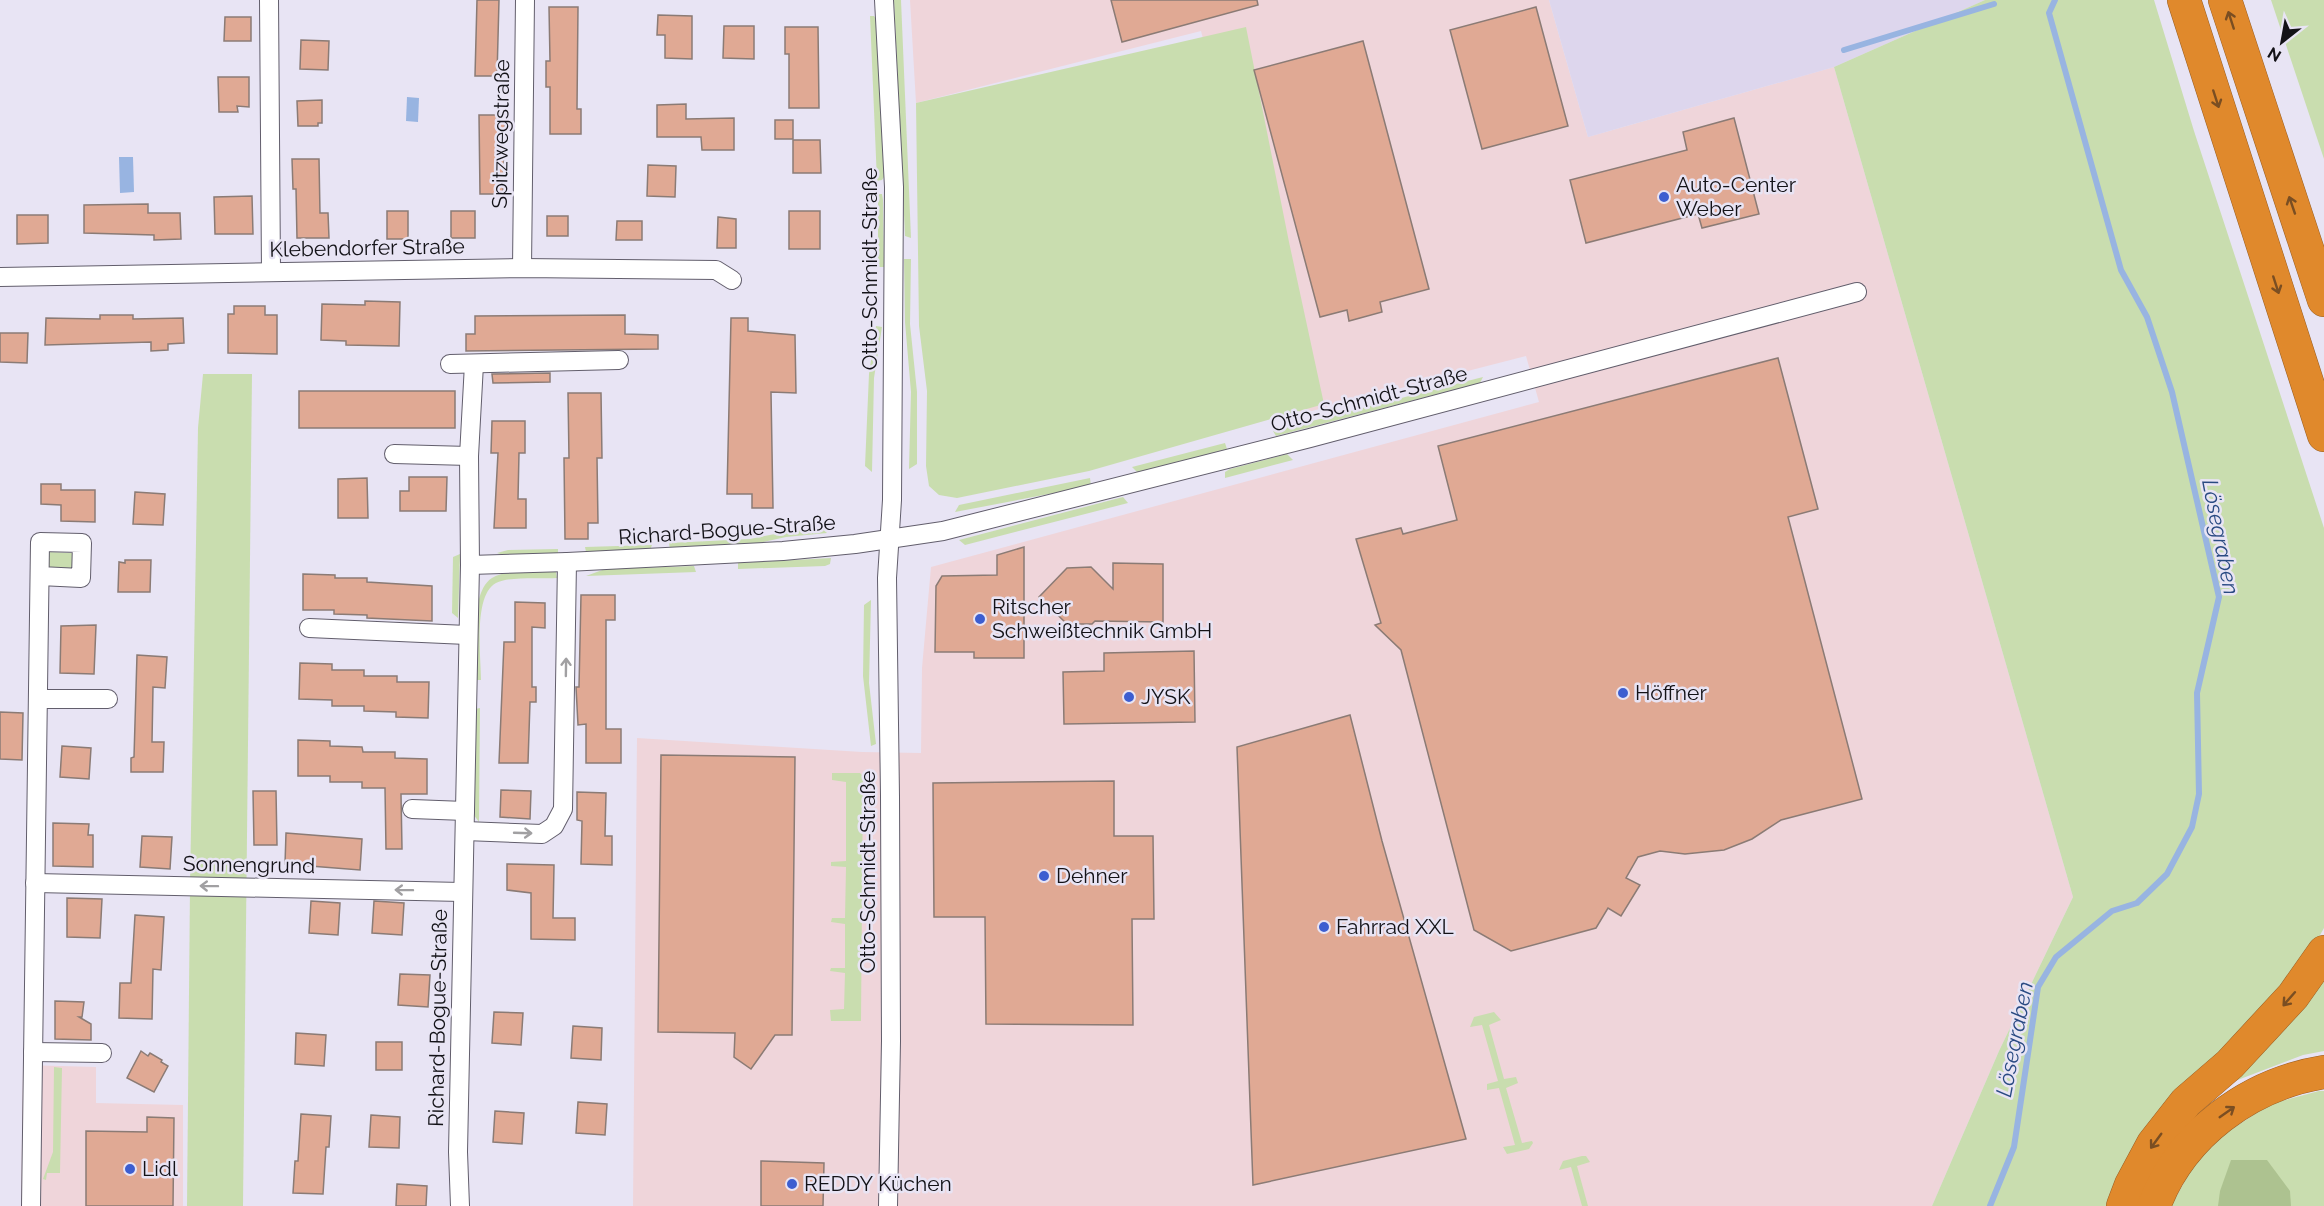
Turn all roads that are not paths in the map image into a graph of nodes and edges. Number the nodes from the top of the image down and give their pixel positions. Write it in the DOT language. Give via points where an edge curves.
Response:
graph roads {
  1 [pos="269,0"];
  2 [pos="525,0"];
  3 [pos="884,0"];
  4 [pos="2184,0"];
  5 [pos="2225,0"];
  6 [pos="522,268"];
  7 [pos="272,271"];
  8 [pos="0,277"];
  9 [pos="732,280"];
  10 [pos="1857,292"];
  11 [pos="2324,300"];
  12 [pos="619,360"];
  13 [pos="450,364"];
  14 [pos="474,364"];
  15 [pos="2324,435"];
  16 [pos="394,454"];
  17 [pos="469,456"];
  18 [pos="890,539"];
  19 [pos="567,562"];
  20 [pos="470,565"];
  21 [pos="40,576"];
  22 [pos="309,628"];
  23 [pos="467,635"];
  24 [pos="38,699"];
  25 [pos="108,699"];
  26 [pos="412,809"];
  27 [pos="465,811"];
  28 [pos="465,831"];
  29 [pos="35,883"];
  30 [pos="462,892"];
  31 [pos="2324,952"];
  32 [pos="33,1052"];
  33 [pos="102,1053"];
  34 [pos="2324,1072"];
  35 [pos="31,1206"];
  36 [pos="460,1206"];
  37 [pos="888,1206"];
  38 [pos="2123,1206"];
  39 [pos="2154,1206"];
  1 -- 7 [label="street"];
  2 -- 6 [label="street, Spitzwegstraße"];
  3 -- 18 [label="street, Otto-Schmidt-Straße" via="894,187"];
  4 -- 15 [label="highway, one-way"];
  11 -- 5 [label="highway, one-way"];
  6 -- 7 [label="street, Klebendorfer Straße"];
  6 -- 9 [label="street, Klebendorfer Straße" via="716,270"];
  7 -- 8 [label="street, Klebendorfer Straße"];
  10 -- 18 [label="street, Otto-Schmidt-Straße" via="1264,450 944,531"];
  12 -- 14 [label="street"];
  13 -- 14 [label="street"];
  14 -- 17 [label="street, Richard-Bogue-Straße"];
  16 -- 17 [label="street"];
  17 -- 20 [label="street, Richard-Bogue-Straße"];
  18 -- 19 [label="street, Richard-Bogue-Straße" via="783,551"];
  18 -- 37 [label="street, Otto-Schmidt-Straße" via="886,602 891,796"];
  19 -- 20 [label="street, Richard-Bogue-Straße"];
  28 -- 19 [label="street, one-way" via="542,834 554,826 563,809"];
  20 -- 23 [label="street, Richard-Bogue-Straße"];
  21 -- 24 [label="street"];
  22 -- 23 [label="street"];
  23 -- 27 [label="street, Richard-Bogue-Straße"];
  24 -- 25 [label="street"];
  24 -- 29 [label="street"];
  26 -- 27 [label="street"];
  27 -- 28 [label="street, Richard-Bogue-Straße"];
  28 -- 30 [label="street, Richard-Bogue-Straße"];
  30 -- 29 [label="street, Sonnengrund, one-way"];
  29 -- 32 [label="street"];
  30 -- 36 [label="street, Richard-Bogue-Straße"];
  31 -- 38 [label="highway, one-way" via="2293,996 2230,1064 2186,1102 2159,1136 2130,1185"];
  32 -- 33 [label="street"];
  32 -- 35 [label="street"];
  39 -- 34 [label="highway, one-way" via="2178,1158 2224,1114 2278,1083"];
}
